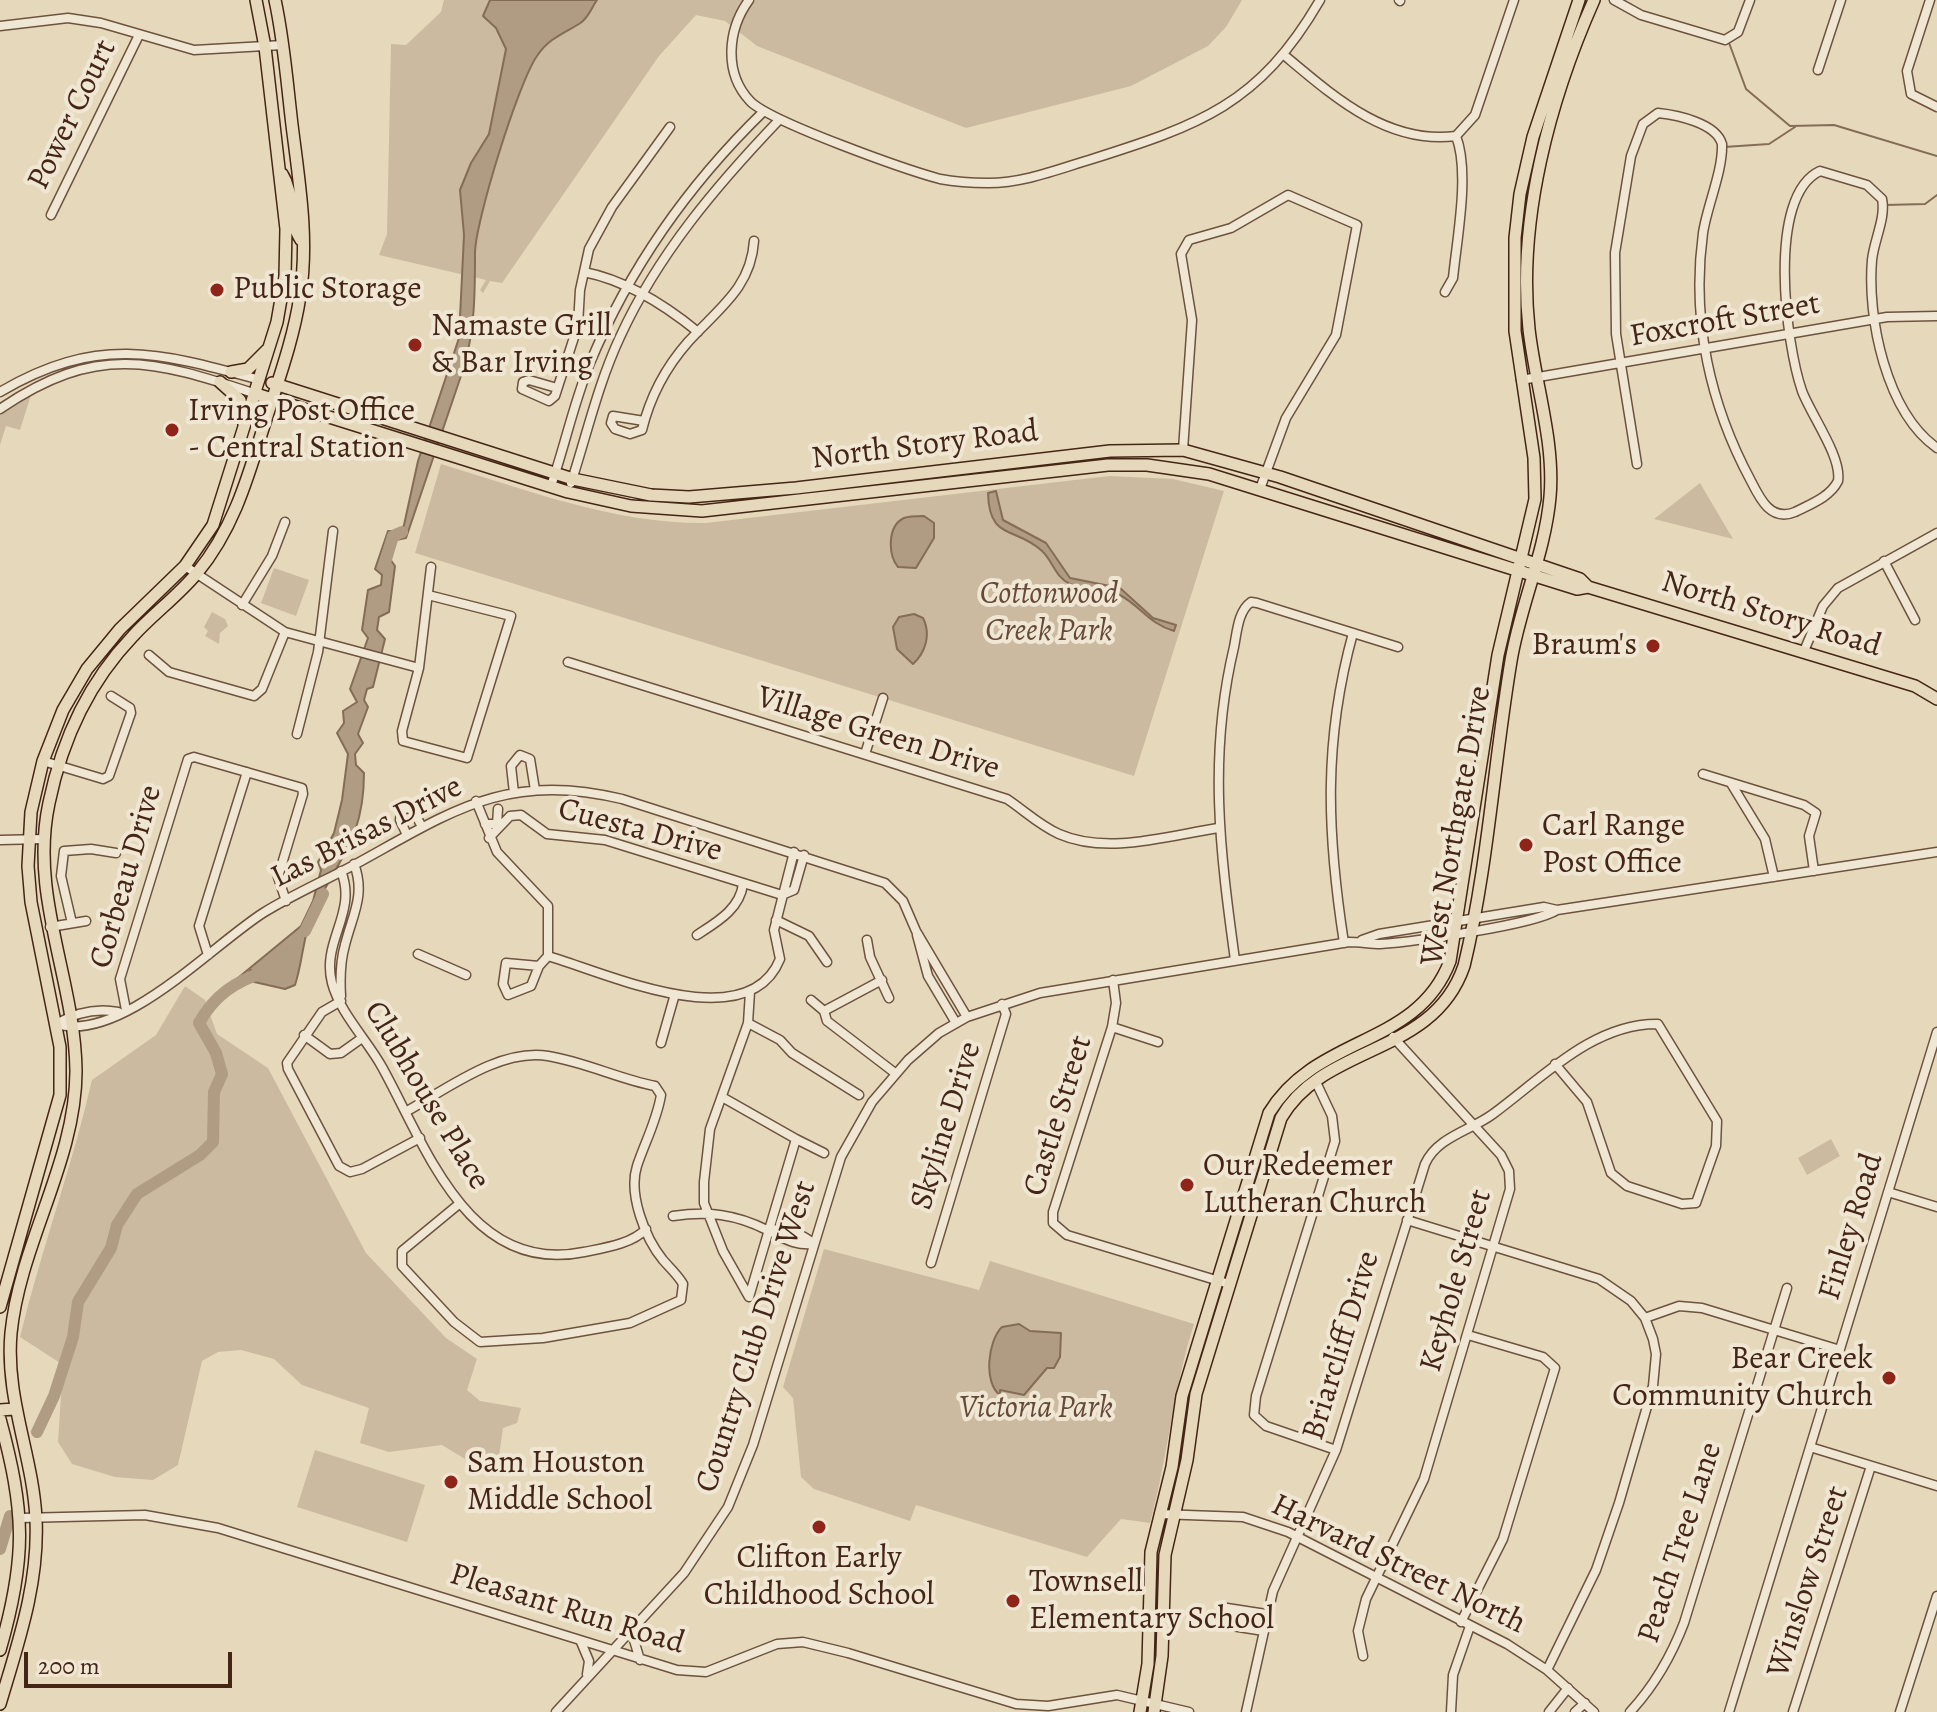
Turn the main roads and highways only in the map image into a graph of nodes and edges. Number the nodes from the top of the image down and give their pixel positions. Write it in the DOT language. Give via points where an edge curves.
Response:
graph roads {
  1 [pos="256,0"];
  2 [pos="275,0"];
  3 [pos="1579,0"];
  4 [pos="1594,0"];
  5 [pos="279,170"];
  6 [pos="303,241"];
  7 [pos="272,343"];
  8 [pos="231,372"];
  9 [pos="260,380"];
  10 [pos="220,382"];
  11 [pos="277,385"];
  12 [pos="256,394"];
  13 [pos="273,398"];
  14 [pos="353,410"];
  15 [pos="349,422"];
  16 [pos="244,432"];
  17 [pos="1050,457"];
  18 [pos="1052,472"];
  19 [pos="606,495"];
  20 [pos="1520,565"];
  21 [pos="1534,570"];
  22 [pos="119,631"];
  23 [pos="97,681"];
  24 [pos="1937,699"];
  25 [pos="1485,742"];
  26 [pos="1499,744"];
  27 [pos="1258,1142"];
  28 [pos="1272,1146"];
  29 [pos="0,1307"];
  30 [pos="14,1409"];
  31 [pos="0,1410"];
  32 [pos="1,1423"];
  33 [pos="18,1425"];
  34 [pos="1,1647"];
  35 [pos="17,1647"];
  36 [pos="0,1704"];
  37 [pos="1156,1707"];
  38 [pos="1140,1712"];
  1 -- 5 [label="main road"];
  2 -- 6 [label="main road"];
  3 -- 20 [label="main road, West Northgate Drive" via="1533,137 1520,194 1514,286 1535,499"];
  4 -- 21 [label="main road, West Northgate Drive" via="1567,72 1536,190 1528,280 1551,494"];
  5 -- 6 [label="main road" via="290,187 296,230"];
  5 -- 7 [label="main road" via="286,260"];
  6 -- 11 [label="main road" via="300,297"];
  7 -- 8 [label="main road" via="248,369"];
  7 -- 9 [label="main road"];
  9 -- 11 [label="main road, North Story Road"];
  9 -- 12 [label="main road"];
  10 -- 16 [label="main road" via="240,400"];
  11 -- 13 [label="main road"];
  11 -- 14 [label="main road, North Story Road"];
  12 -- 13 [label="main road, North Story Road"];
  12 -- 16 [label="main road"];
  13 -- 15 [label="main road, North Story Road"];
  13 -- 23 [label="main road" via="238,505 219,542 196,575 131,638"];
  14 -- 15 [label="main road"];
  14 -- 19 [label="main road, North Story Road" via="556,473"];
  15 -- 19 [label="main road, North Story Road" via="568,492"];
  16 -- 22 [label="main road" via="222,507 203,543"];
  17 -- 18 [label="main road"];
  17 -- 19 [label="main road, North Story Road" via="706,496"];
  17 -- 20 [label="main road, North Story Road" via="1183,450 1264,473"];
  18 -- 19 [label="main road, North Story Road" via="702,511 659,510"];
  18 -- 20 [label="main road, North Story Road" via="1147,465 1209,474"];
  20 -- 21 [label="main road, North Story Road"];
  20 -- 25 [label="main road, West Northgate Drive" via="1500,643"];
  21 -- 24 [label="main road, North Story Road" via="1577,589 1588,587 1915,686"];
  21 -- 26 [label="main road, West Northgate Drive" via="1518,624"];
  22 -- 23 [label="main road" via="118,641 97,668"];
  22 -- 29 [label="main road" via="80,681 43,761 28,840 31,902 60,1047 60,1095"];
  23 -- 30 [label="main road" via="57,766 44,839 50,927 72,1028 75,1092 15,1304 10,1348"];
  25 -- 26 [label="main road"];
  25 -- 27 [label="main road, West Northgate Drive" via="1450,961 1435,989 1416,1011 1292,1080 1269,1113"];
  26 -- 28 [label="main road, West Northgate Drive" via="1461,974 1442,1007 1395,1040 1315,1080 1287,1108"];
  27 -- 28 [label="main road"];
  27 -- 38 [label="main road, West Northgate Drive" via="1182,1396 1150,1564 1148,1664"];
  28 -- 37 [label="main road, West Northgate Drive" via="1196,1394 1162,1583 1164,1634"];
  30 -- 31 [label="main road"];
  30 -- 33 [label="main road"];
  32 -- 33 [label="main road"];
  32 -- 34 [label="main road" via="21,1518 18,1580"];
  33 -- 35 [label="main road" via="36,1516 33,1583"];
  34 -- 35 [label="main road"];
  35 -- 36 [label="main road"];
}
